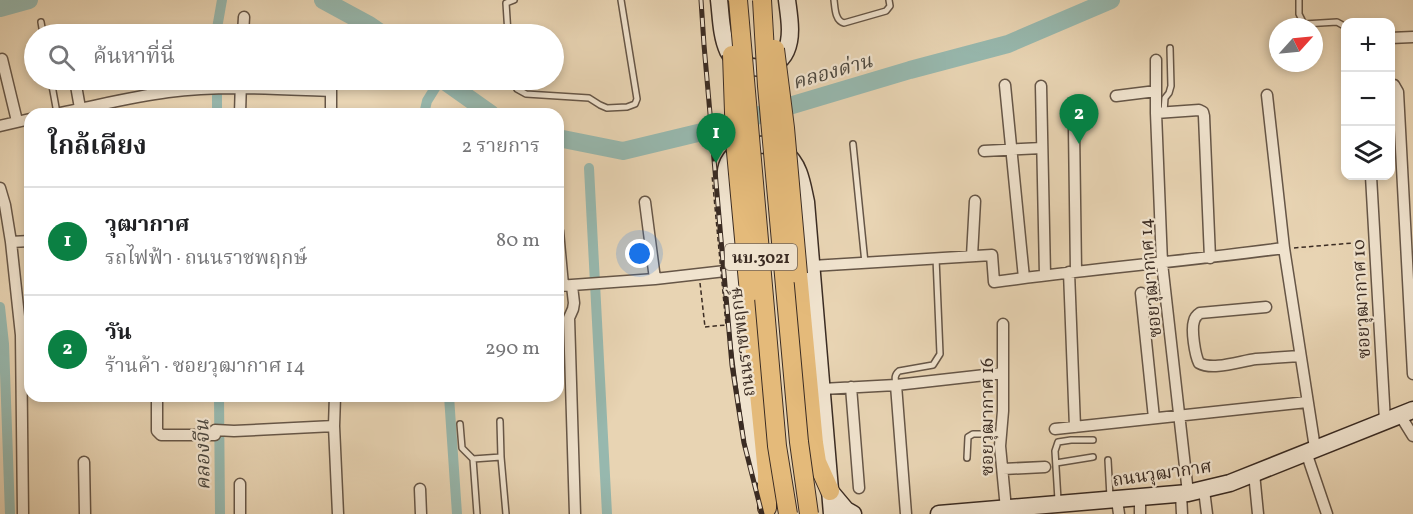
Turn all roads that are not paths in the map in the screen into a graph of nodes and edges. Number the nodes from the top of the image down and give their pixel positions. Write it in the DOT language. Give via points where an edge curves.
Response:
graph roads {
  1 [pos="514,0"];
  2 [pos="621,0"];
  3 [pos="719,0"];
  4 [pos="736,0"];
  5 [pos="762,0"];
  6 [pos="767,0"];
  7 [pos="787,0"];
  8 [pos="834,0"];
  9 [pos="889,0"];
  10 [pos="1299,0"];
  11 [pos="244,17"];
  12 [pos="244,24"];
  13 [pos="507,24"];
  14 [pos="1341,24"];
  15 [pos="1413,37"];
  16 [pos="1395,38"];
  17 [pos="1170,48"];
  18 [pos="2,59"];
  19 [pos="1156,60"];
  20 [pos="1005,85"];
  21 [pos="1041,86"];
  22 [pos="1395,87"];
  23 [pos="52,90"];
  24 [pos="77,90"];
  25 [pos="176,90"];
  26 [pos="241,90"];
  27 [pos="331,90"];
  28 [pos="519,90"];
  29 [pos="1156,91"];
  30 [pos="1267,95"];
  31 [pos="1116,96"];
  32 [pos="54,108"];
  33 [pos="80,108"];
  34 [pos="108,108"];
  35 [pos="240,108"];
  36 [pos="331,108"];
  37 [pos="1160,112"];
  38 [pos="24,120"];
  39 [pos="18,122"];
  40 [pos="0,126"];
  41 [pos="1074,129"];
  42 [pos="853,144"];
  43 [pos="1042,148"];
  44 [pos="1012,150"];
  45 [pos="984,151"];
  46 [pos="1371,180"];
  47 [pos="0,188"];
  48 [pos="975,201"];
  49 [pos="645,202"];
  50 [pos="24,241"];
  51 [pos="11,242"];
  52 [pos="1284,249"];
  53 [pos="972,256"];
  54 [pos="936,258"];
  55 [pos="1210,258"];
  56 [pos="864,263"];
  57 [pos="1162,263"];
  58 [pos="734,270"];
  59 [pos="805,270"];
  60 [pos="1073,272"];
  61 [pos="1045,275"];
  62 [pos="1024,278"];
  63 [pos="655,279"];
  64 [pos="564,286"];
  65 [pos="1142,293"];
  66 [pos="1266,307"];
  67 [pos="24,322"];
  68 [pos="1003,324"];
  69 [pos="1300,356"];
  70 [pos="1003,373"];
  71 [pos="1413,374"];
  72 [pos="896,385"];
  73 [pos="851,387"];
  74 [pos="822,389"];
  75 [pos="25,402"];
  76 [pos="157,402"];
  77 [pos="335,402"];
  78 [pos="1307,402"];
  79 [pos="1180,415"];
  80 [pos="1400,415"];
  81 [pos="1154,418"];
  82 [pos="500,421"];
  83 [pos="460,424"];
  84 [pos="334,426"];
  85 [pos="1075,427"];
  86 [pos="1055,429"];
  87 [pos="1001,434"];
  88 [pos="1413,436"];
  89 [pos="1093,440"];
  90 [pos="1311,450"];
  91 [pos="501,457"];
  92 [pos="1093,457"];
  93 [pos="967,458"];
  94 [pos="473,459"];
  95 [pos="1108,460"];
  96 [pos="84,462"];
  97 [pos="1050,465"];
  98 [pos="1003,469"];
  99 [pos="1254,472"];
  100 [pos="240,484"];
  101 [pos="859,488"];
  102 [pos="420,489"];
  103 [pos="830,491"];
  104 [pos="1191,493"];
  105 [pos="1115,505"];
  106 [pos="1140,506"];
  107 [pos="1054,508"];
  108 [pos="1006,509"];
  109 [pos="766,512"];
  110 [pos="23,514"];
  111 [pos="85,514"];
  112 [pos="240,514"];
  113 [pos="338,514"];
  114 [pos="421,514"];
  115 [pos="477,514"];
  116 [pos="506,514"];
  117 [pos="575,514"];
  118 [pos="788,514"];
  119 [pos="809,514"];
  120 [pos="832,514"];
  121 [pos="853,514"];
  122 [pos="906,514"];
  123 [pos="939,514"];
  124 [pos="1182,514"];
  125 [pos="1207,514"];
  126 [pos="1258,514"];
  127 [pos="1327,514"];
  1 -- 13 [label="lane" via="506,3"];
  2 -- 28 [label="lane" via="635,104 608,108 589,98 526,94"];
  3 -- 7 [label="main road" via="729,52 746,67 759,68 785,54 789,41"];
  4 -- 109 [label="main road, bridge" via="732,50 735,131 767,474"];
  4 -- 118 [label="main road, ถนนราชพฤกษ์ / นบ.3021, bridge" via="777,446"];
  5 -- 119 [label="main road, นบ.3021, bridge" via="799,442"];
  6 -- 59 [label="main road, bridge"];
  8 -- 9 [label="lane" via="838,20 844,23 886,11"];
  10 -- 14 [label="lane" via="1304,24"];
  11 -- 12 [label="street"];
  15 -- 16 [label="street"];
  17 -- 37 [label="lane" via="1171,86"];
  18 -- 39 [label="street"];
  19 -- 29 [label="street, ซอยวุฒากาศ 14"];
  20 -- 44 [label="street"];
  21 -- 43 [label="street"];
  22 -- 71 [label="street"];
  23 -- 32 [label="lane"];
  24 -- 33 [label="street"];
  25 -- 34 [label="street"];
  26 -- 35 [label="street"];
  27 -- 36 [label="street"];
  29 -- 31 [label="street"];
  29 -- 37 [label="street, ซอยวุฒากาศ 14"];
  30 -- 52 [label="street"];
  33 -- 34 [label="street"];
  37 -- 55 [label="street" via="1203,112"];
  37 -- 57 [label="street, ซอยวุฒากาศ 14"];
  38 -- 39 [label="street"];
  39 -- 40 [label="street"];
  41 -- 60 [label="street"];
  42 -- 56 [label="lane"];
  43 -- 44 [label="street"];
  43 -- 61 [label="street"];
  44 -- 45 [label="street"];
  44 -- 62 [label="street"];
  46 -- 80 [label="street, ซอยวุฒากาศ 10" via="1374,241"];
  47 -- 51 [label="street"];
  48 -- 53 [label="street"];
  49 -- 63 [label="street"];
  50 -- 51 [label="street"];
  51 -- 67 [label="street"];
  52 -- 55 [label="street"];
  52 -- 69 [label="street"];
  53 -- 54 [label="street"];
  53 -- 62 [label="street" via="992,255 994,282"];
  54 -- 56 [label="street"];
  54 -- 72 [label="lane" via="940,354 933,365 896,373"];
  55 -- 57 [label="street"];
  56 -- 59 [label="street"];
  57 -- 60 [label="street"];
  57 -- 79 [label="street, ซอยวุฒากาศ 14"];
  58 -- 59 [label="main road, ถนนราชพฤกษ์ / นบ.3021" via="727,165 744,148 771,145 784,152 801,176 806,202"];
  58 -- 63 [label="street"];
  58 -- 109 [label="main road, ถนนราชพฤกษ์ / นบ.3021" via="750,414"];
  59 -- 74 [label="main road, ถนนราชพฤกษ์ / นบ.3021"];
  59 -- 103 [label="main road" via="814,443"];
  60 -- 61 [label="street"];
  60 -- 85 [label="street"];
  61 -- 62 [label="street"];
  63 -- 64 [label="street"];
  64 -- 117 [label="street" via="574,303 569,318"];
  65 -- 81 [label="street"];
  66 -- 69 [label="street" via="1200,313 1193,328 1199,363 1216,366"];
  68 -- 70 [label="street, ซอยวุฒากาศ 16"];
  69 -- 78 [label="street"];
  70 -- 72 [label="street"];
  70 -- 87 [label="street, ซอยวุฒากาศ 16"];
  72 -- 73 [label="street"];
  72 -- 122 [label="street"];
  73 -- 74 [label="street"];
  73 -- 101 [label="street"];
  74 -- 103 [label="main road, ถนนราชพฤกษ์ / นบ.3021"];
  75 -- 110 [label="street"];
  76 -- 84 [label="street" via="159,435"];
  77 -- 84 [label="street"];
  78 -- 79 [label="street"];
  78 -- 90 [label="street"];
  79 -- 81 [label="street"];
  79 -- 104 [label="street, ซอยวุฒากาศ 14"];
  80 -- 88 [label="street"];
  80 -- 90 [label="main road, ถนนวุฒากาศ"];
  81 -- 85 [label="street"];
  82 -- 91 [label="lane"];
  83 -- 94 [label="lane" via="462,448"];
  84 -- 113 [label="street"];
  85 -- 86 [label="street"];
  87 -- 93 [label="lane" via="968,437"];
  87 -- 98 [label="street, ซอยวุฒากาศ 16"];
  89 -- 97 [label="lane" via="1058,442"];
  90 -- 99 [label="main road, ถนนวุฒากาศ"];
  90 -- 127 [label="street"];
  91 -- 94 [label="lane"];
  91 -- 116 [label="lane"];
  92 -- 97 [label="lane"];
  94 -- 115 [label="lane"];
  95 -- 105 [label="lane"];
  96 -- 111 [label="street"];
  97 -- 98 [label="street"];
  97 -- 107 [label="lane"];
  98 -- 108 [label="street, ซอยวุฒากาศ 16"];
  99 -- 104 [label="main road, ถนนวุฒากาศ"];
  99 -- 126 [label="street"];
  100 -- 112 [label="street"];
  102 -- 114 [label="street"];
  103 -- 120 [label="main road, ถนนราชพฤกษ์ / นบ.3021"];
  103 -- 121 [label="main road"];
  104 -- 106 [label="main road, ถนนวุฒากาศ"];
  104 -- 124 [label="street"];
  104 -- 125 [label="street"];
  105 -- 106 [label="main road, ถนนวุฒากาศ"];
  105 -- 107 [label="main road, ถนนวุฒากาศ"];
  107 -- 108 [label="main road, ถนนวุฒากาศ"];
  108 -- 123 [label="main road, ถนนวุฒากาศ"];
}
